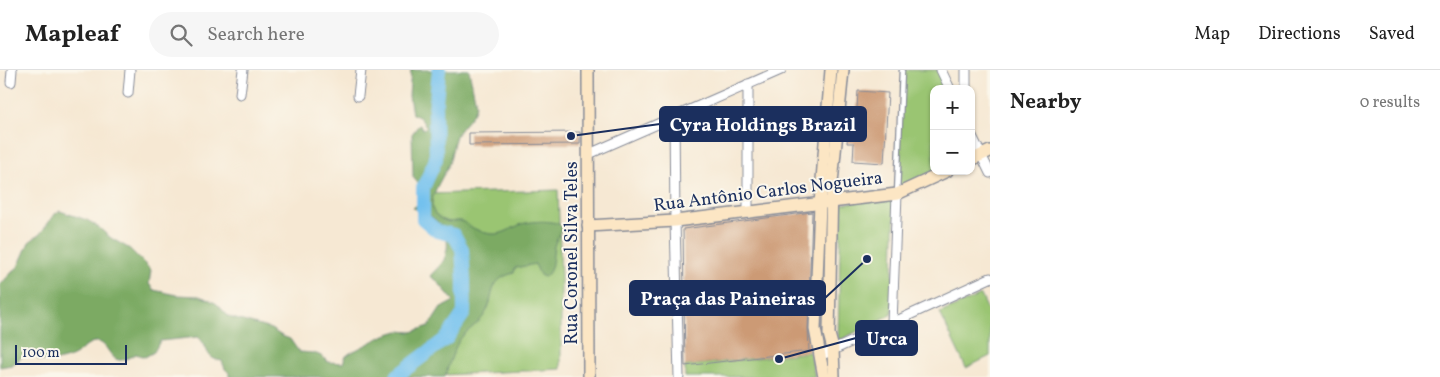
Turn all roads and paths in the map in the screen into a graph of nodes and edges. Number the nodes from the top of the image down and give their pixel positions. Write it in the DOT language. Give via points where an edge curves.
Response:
graph roads {
  1 [pos="12,70"];
  2 [pos="130,70"];
  3 [pos="243,70"];
  4 [pos="360,70"];
  5 [pos="588,70"];
  6 [pos="781,70"];
  7 [pos="831,70"];
  8 [pos="843,70"];
  9 [pos="902,70"];
  10 [pos="941,70"];
  11 [pos="966,70"];
  12 [pos="11,82"];
  13 [pos="748,84"];
  14 [pos="948,85"];
  15 [pos="966,85"];
  16 [pos="128,93"];
  17 [pos="240,94"];
  18 [pos="358,96"];
  19 [pos="674,116"];
  20 [pos="975,142"];
  21 [pos="589,154"];
  22 [pos="981,155"];
  23 [pos="990,173"];
  24 [pos="938,175"];
  25 [pos="897,194"];
  26 [pos="826,203"];
  27 [pos="748,213"];
  28 [pos="675,221"];
  29 [pos="588,226"];
  30 [pos="990,278"];
  31 [pos="892,323"];
  32 [pos="833,349"];
  33 [pos="820,356"];
  34 [pos="589,377"];
  35 [pos="679,377"];
  36 [pos="824,377"];
  37 [pos="834,377"];
  1 -- 12 [label="street"];
  2 -- 16 [label="street"];
  3 -- 17 [label="street"];
  4 -- 18 [label="street"];
  5 -- 21 [label="street, Rua Coronel Silva Teles"];
  6 -- 13 [label="street"];
  7 -- 26 [label="street"];
  8 -- 26 [label="street" via="832,183"];
  9 -- 25 [label="lane"];
  10 -- 14 [label="street"];
  11 -- 15 [label="street"];
  13 -- 19 [label="street"];
  13 -- 27 [label="street"];
  19 -- 21 [label="street"];
  19 -- 28 [label="street"];
  20 -- 22 [label="street"];
  21 -- 29 [label="street, Rua Coronel Silva Teles"];
  22 -- 23 [label="street"];
  24 -- 25 [label="street, Rua Antônio Carlos Nogueira"];
  25 -- 26 [label="street, Rua Antônio Carlos Nogueira"];
  25 -- 31 [label="street"];
  26 -- 27 [label="street, Rua Antônio Carlos Nogueira"];
  26 -- 32 [label="street" via="829,334"];
  26 -- 33 [label="street" via="816,329"];
  27 -- 28 [label="street, Rua Antônio Carlos Nogueira"];
  28 -- 29 [label="street, Rua Antônio Carlos Nogueira"];
  28 -- 35 [label="street"];
  29 -- 34 [label="street, Rua Coronel Silva Teles"];
  30 -- 31 [label="street"];
  31 -- 32 [label="street"];
  32 -- 33 [label="street"];
  32 -- 37 [label="street"];
  33 -- 36 [label="street"];
}
